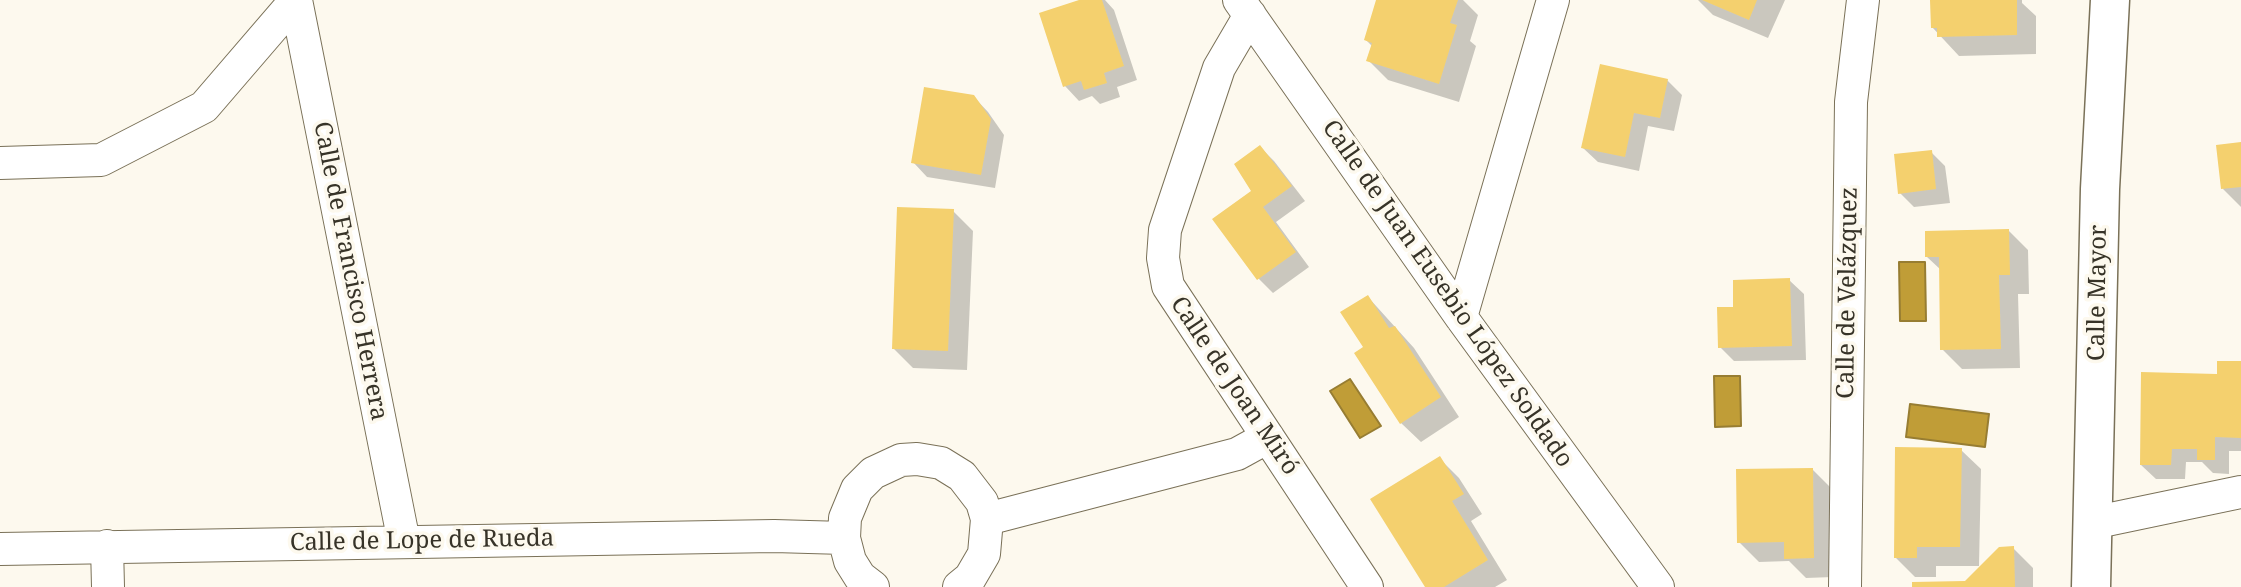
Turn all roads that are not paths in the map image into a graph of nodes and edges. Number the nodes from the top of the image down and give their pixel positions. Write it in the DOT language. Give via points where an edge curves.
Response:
graph roads {
  1 [pos="296,0"];
  2 [pos="1553,0"];
  3 [pos="1863,0"];
  4 [pos="2110,0"];
  5 [pos="1245,8"];
  6 [pos="0,163"];
  7 [pos="1461,317"];
  8 [pos="1268,437"];
  9 [pos="2241,492"];
  10 [pos="987,519"];
  11 [pos="2092,523"];
  12 [pos="844,538"];
  13 [pos="404,542"];
  14 [pos="107,546"];
  15 [pos="0,549"];
  16 [pos="108,587"];
  17 [pos="873,587"];
  18 [pos="959,587"];
  19 [pos="1367,587"];
  20 [pos="1658,587"];
  21 [pos="1845,587"];
  22 [pos="2091,587"];
  1 -- 6 [label="street" via="205,107 101,160"];
  1 -- 13 [label="street, Calle de Francisco Herrera"];
  2 -- 7 [label="street"];
  3 -- 21 [label="street, Calle de Velázquez" via="1851,102"];
  4 -- 11 [label="street, Calle Mayor"];
  5 -- 7 [label="street, Calle de Juan Eusebio López Soldado"];
  5 -- 8 [label="street, Calle de Joan Miró" via="1219,68 1165,230 1163,258 1168,286"];
  7 -- 20 [label="street, Calle de Juan Eusebio López Soldado"];
  8 -- 10 [label="street" via="1237,454"];
  8 -- 19 [label="street, Calle de Joan Miró"];
  9 -- 11 [label="street"];
  10 -- 12 [label="street" via="982,502 962,476 941,463 901,460 873,473 857,489 845,518"];
  10 -- 18 [label="street" via="984,554"];
  11 -- 22 [label="street, Calle Mayor"];
  12 -- 13 [label="street, Calle de Lope de Rueda"];
  12 -- 17 [label="street" via="850,561"];
  13 -- 14 [label="street, Calle de Lope de Rueda"];
  14 -- 15 [label="street, Calle de Lope de Rueda"];
  14 -- 16 [label="street"];
}
